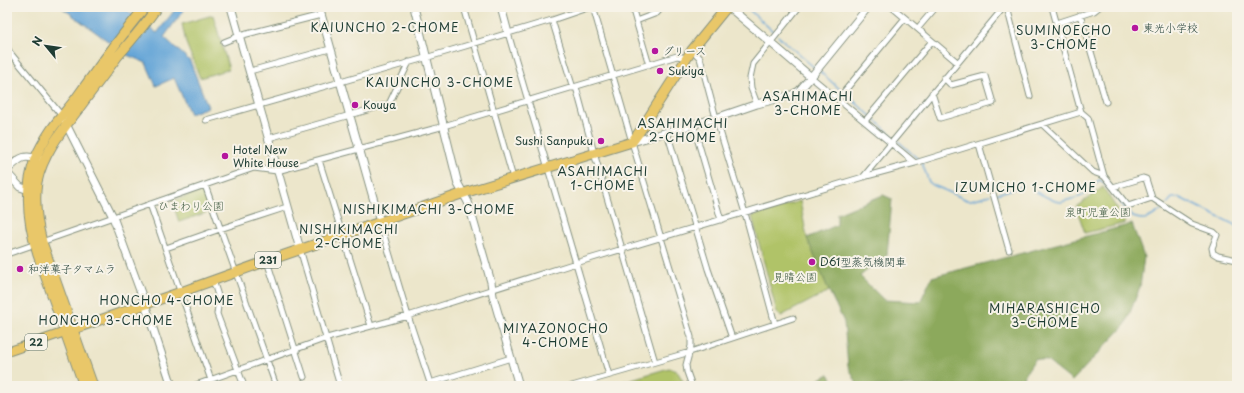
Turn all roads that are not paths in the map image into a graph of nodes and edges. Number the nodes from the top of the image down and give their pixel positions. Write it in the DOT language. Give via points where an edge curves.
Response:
graph roads {
  1 [pos="157,7"];
  2 [pos="231,7"];
  3 [pos="318,7"];
  4 [pos="414,7"];
  5 [pos="464,7"];
  6 [pos="501,7"];
  7 [pos="590,7"];
  8 [pos="593,7"];
  9 [pos="632,7"];
  10 [pos="662,7"];
  11 [pos="728,7"];
  12 [pos="799,7"];
  13 [pos="868,7"];
  14 [pos="892,7"];
  15 [pos="936,7"];
  16 [pos="1004,7"];
  17 [pos="1007,7"];
  18 [pos="1052,7"];
  19 [pos="1099,7"];
  20 [pos="142,10"];
  21 [pos="321,15"];
  22 [pos="1080,15"];
  23 [pos="905,18"];
  24 [pos="552,20"];
  25 [pos="636,21"];
  26 [pos="1057,23"];
  27 [pos="918,28"];
  28 [pos="508,33"];
  29 [pos="239,36"];
  30 [pos="932,41"];
  31 [pos="224,42"];
  32 [pos="770,42"];
  33 [pos="474,43"];
  34 [pos="330,49"];
  35 [pos="7,51"];
  36 [pos="690,54"];
  37 [pos="426,57"];
  38 [pos="410,62"];
  39 [pos="957,62"];
  40 [pos="649,65"];
  41 [pos="250,71"];
  42 [pos="612,76"];
  43 [pos="811,77"];
  44 [pos="944,78"];
  45 [pos="340,82"];
  46 [pos="575,87"];
  47 [pos="932,93"];
  48 [pos="1030,96"];
  49 [pos="838,99"];
  50 [pos="529,101"];
  51 [pos="1106,102"];
  52 [pos="757,104"];
  53 [pos="258,105"];
  54 [pos="494,111"];
  55 [pos="1081,112"];
  56 [pos="349,116"];
  57 [pos="716,118"];
  58 [pos="64,120"];
  59 [pos="206,120"];
  60 [pos="865,121"];
  61 [pos="692,124"];
  62 [pos="1043,125"];
  63 [pos="444,126"];
  64 [pos="667,132"];
  65 [pos="268,138"];
  66 [pos="632,142"];
  67 [pos="891,144"];
  68 [pos="979,144"];
  69 [pos="359,150"];
  70 [pos="594,153"];
  71 [pos="40,159"];
  72 [pos="319,160"];
  73 [pos="915,163"];
  74 [pos="548,167"];
  75 [pos="7,170"];
  76 [pos="277,171"];
  77 [pos="7,173"];
  78 [pos="863,176"];
  79 [pos="1104,176"];
  80 [pos="513,178"];
  81 [pos="205,185"];
  82 [pos="1113,187"];
  83 [pos="29,190"];
  84 [pos="464,193"];
  85 [pos="1152,198"];
  86 [pos="150,204"];
  87 [pos="288,207"];
  88 [pos="745,213"];
  89 [pos="113,217"];
  90 [pos="722,220"];
  91 [pos="380,222"];
  92 [pos="696,227"];
  93 [pos="220,228"];
  94 [pos="343,235"];
  95 [pos="660,238"];
  96 [pos="38,244"];
  97 [pos="166,248"];
  98 [pos="300,249"];
  99 [pos="623,249"];
  100 [pos="1009,250"];
  101 [pos="7,254"];
  102 [pos="267,260"];
  103 [pos="1237,260"];
  104 [pos="576,263"];
  105 [pos="236,272"];
  106 [pos="213,280"];
  107 [pos="492,289"];
  108 [pos="181,292"];
  109 [pos="145,304"];
  110 [pos="408,316"];
  111 [pos="792,318"];
  112 [pos="775,324"];
  113 [pos="371,326"];
  114 [pos="69,330"];
  115 [pos="327,338"];
  116 [pos="732,338"];
  117 [pos="295,350"];
  118 [pos="7,352"];
  119 [pos="690,352"];
  120 [pos="510,358"];
  121 [pos="267,360"];
  122 [pos="655,362"];
  123 [pos="238,370"];
  124 [pos="609,375"];
  125 [pos="304,378"];
  126 [pos="211,379"];
  127 [pos="430,385"];
  128 [pos="84,386"];
  129 [pos="93,386"];
  130 [pos="172,386"];
  131 [pos="193,386"];
  132 [pos="213,386"];
  133 [pos="244,386"];
  134 [pos="276,386"];
  135 [pos="340,386"];
  136 [pos="519,386"];
  137 [pos="572,386"];
  138 [pos="692,386"];
  1 -- 58 [label="highway"];
  2 -- 29 [label="street"];
  3 -- 21 [label="street"];
  4 -- 37 [label="street"];
  5 -- 33 [label="street"];
  6 -- 28 [label="street"];
  7 -- 24 [label="street"];
  8 -- 42 [label="street"];
  9 -- 25 [label="street"];
  10 -- 25 [label="street" via="656,13"];
  11 -- 32 [label="street"];
  11 -- 36 [label="highway"];
  12 -- 32 [label="street"];
  13 -- 43 [label="street"];
  14 -- 23 [label="street"];
  15 -- 27 [label="street"];
  16 -- 39 [label="street"];
  17 -- 48 [label="street"];
  18 -- 26 [label="street"];
  19 -- 22 [label="street"];
  20 -- 58 [label="highway" via="109,51"];
  21 -- 29 [label="street"];
  21 -- 34 [label="street"];
  22 -- 26 [label="street"];
  22 -- 51 [label="street"];
  23 -- 27 [label="street"];
  23 -- 49 [label="street"];
  24 -- 28 [label="street"];
  24 -- 46 [label="street"];
  25 -- 40 [label="street"];
  26 -- 55 [label="street"];
  27 -- 30 [label="street"];
  28 -- 33 [label="street"];
  28 -- 50 [label="street"];
  29 -- 31 [label="street"];
  29 -- 41 [label="street"];
  30 -- 39 [label="street"];
  30 -- 60 [label="street"];
  32 -- 43 [label="street"];
  32 -- 52 [label="street" via="751,70 751,88"];
  33 -- 37 [label="street"];
  33 -- 54 [label="street"];
  34 -- 41 [label="street"];
  34 -- 45 [label="street"];
  35 -- 58 [label="street"];
  36 -- 40 [label="street"];
  36 -- 57 [label="street" via="700,58"];
  36 -- 66 [label="highway"];
  37 -- 38 [label="street"];
  37 -- 63 [label="street"];
  38 -- 45 [label="street"];
  38 -- 56 [label="street" via="389,104"];
  39 -- 44 [label="street"];
  40 -- 42 [label="street"];
  41 -- 53 [label="street"];
  42 -- 46 [label="street"];
  42 -- 66 [label="street"];
  43 -- 49 [label="street"];
  43 -- 52 [label="street" via="792,95"];
  44 -- 47 [label="street"];
  44 -- 47 [label="street" via="951,85 985,76 993,103 940,118"];
  45 -- 53 [label="street"];
  45 -- 56 [label="street"];
  46 -- 50 [label="street"];
  46 -- 70 [label="street"];
  47 -- 67 [label="street"];
  49 -- 60 [label="street"];
  50 -- 54 [label="street"];
  50 -- 74 [label="street"];
  52 -- 57 [label="street"];
  53 -- 59 [label="street"];
  53 -- 65 [label="street"];
  54 -- 63 [label="street"];
  54 -- 80 [label="street"];
  55 -- 62 [label="street"];
  55 -- 79 [label="street" via="1088,118"];
  56 -- 65 [label="street"];
  56 -- 69 [label="street"];
  57 -- 61 [label="street"];
  57 -- 88 [label="street"];
  58 -- 71 [label="highway" via="44,142"];
  58 -- 89 [label="street"];
  60 -- 67 [label="street"];
  61 -- 64 [label="street"];
  61 -- 90 [label="street"];
  62 -- 68 [label="street"];
  62 -- 79 [label="street" via="1093,172"];
  63 -- 69 [label="street"];
  63 -- 84 [label="street" via="458,184"];
  64 -- 66 [label="street"];
  64 -- 92 [label="street"];
  65 -- 76 [label="street"];
  66 -- 70 [label="highway, 231"];
  66 -- 95 [label="street"];
  67 -- 73 [label="street"];
  67 -- 78 [label="street"];
  68 -- 73 [label="street"];
  68 -- 100 [label="street"];
  69 -- 72 [label="street"];
  69 -- 91 [label="street"];
  70 -- 74 [label="highway, 231"];
  70 -- 99 [label="street"];
  71 -- 75 [label="street" via="24,156"];
  71 -- 83 [label="highway" via="32,169"];
  71 -- 96 [label="highway" via="36,194"];
  72 -- 76 [label="street"];
  72 -- 94 [label="street"];
  73 -- 78 [label="street"];
  74 -- 80 [label="highway, 231"];
  74 -- 104 [label="street"];
  76 -- 81 [label="street" via="254,168"];
  76 -- 87 [label="street"];
  77 -- 83 [label="street" via="20,187"];
  78 -- 88 [label="street"];
  79 -- 82 [label="street"];
  80 -- 84 [label="highway, 231"];
  81 -- 86 [label="street"];
  81 -- 93 [label="street"];
  82 -- 85 [label="street" via="1128,206"];
  82 -- 85 [label="street" via="1146,179"];
  83 -- 96 [label="highway" via="29,216"];
  84 -- 91 [label="highway, 231"];
  84 -- 107 [label="street"];
  85 -- 103 [label="street" via="1192,224 1214,232 1217,235 1212,248 1213,253"];
  86 -- 89 [label="street"];
  86 -- 97 [label="street"];
  87 -- 93 [label="street"];
  87 -- 98 [label="street"];
  88 -- 90 [label="street"];
  88 -- 112 [label="street"];
  89 -- 96 [label="street"];
  89 -- 109 [label="street"];
  90 -- 92 [label="street"];
  91 -- 94 [label="highway, 231"];
  91 -- 110 [label="street"];
  92 -- 95 [label="street"];
  92 -- 116 [label="street"];
  93 -- 97 [label="street"];
  93 -- 105 [label="street"];
  94 -- 98 [label="highway, 231"];
  94 -- 113 [label="street"];
  95 -- 99 [label="street"];
  95 -- 119 [label="street" via="691,337"];
  96 -- 101 [label="street"];
  96 -- 114 [label="highway"];
  97 -- 108 [label="street"];
  98 -- 102 [label="highway, 231"];
  98 -- 115 [label="street"];
  99 -- 104 [label="street"];
  99 -- 122 [label="street"];
  102 -- 105 [label="highway, 231"];
  102 -- 117 [label="street"];
  104 -- 107 [label="street"];
  104 -- 124 [label="street"];
  105 -- 106 [label="highway, 231"];
  105 -- 121 [label="street"];
  106 -- 108 [label="highway, 231"];
  106 -- 123 [label="street" via="219,298 217,314"];
  107 -- 110 [label="street"];
  107 -- 120 [label="street"];
  108 -- 109 [label="highway, 231"];
  108 -- 126 [label="street"];
  109 -- 114 [label="highway, 231"];
  109 -- 130 [label="street"];
  110 -- 113 [label="street"];
  110 -- 127 [label="street"];
  111 -- 112 [label="street"];
  112 -- 116 [label="street"];
  113 -- 115 [label="street"];
  114 -- 118 [label="main road, 22"];
  114 -- 128 [label="highway"];
  114 -- 129 [label="highway"];
  115 -- 117 [label="street"];
  115 -- 135 [label="street"];
  116 -- 119 [label="street"];
  117 -- 121 [label="street"];
  117 -- 125 [label="street"];
  119 -- 122 [label="street"];
  119 -- 138 [label="street" via="686,365"];
  120 -- 127 [label="street"];
  120 -- 136 [label="street"];
  121 -- 123 [label="street"];
  121 -- 134 [label="street"];
  122 -- 124 [label="street"];
  123 -- 126 [label="street"];
  123 -- 133 [label="street"];
  124 -- 137 [label="street"];
  126 -- 131 [label="street"];
  126 -- 132 [label="street"];
}
